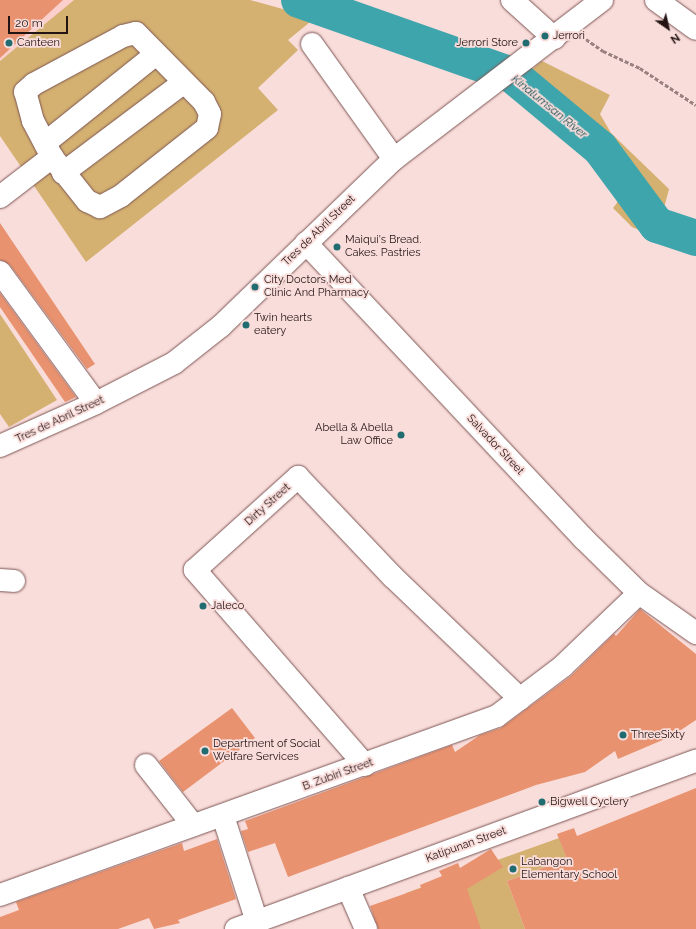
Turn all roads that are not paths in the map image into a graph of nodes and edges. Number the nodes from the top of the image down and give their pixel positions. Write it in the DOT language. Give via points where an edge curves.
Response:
graph roads {
  1 [pos="512,0"];
  2 [pos="602,0"];
  3 [pos="656,0"];
  4 [pos="696,29"];
  5 [pos="561,32"];
  6 [pos="312,44"];
  7 [pos="156,54"];
  8 [pos="184,82"];
  9 [pos="53,158"];
  10 [pos="394,159"];
  11 [pos="0,198"];
  12 [pos="306,243"];
  13 [pos="0,272"];
  14 [pos="96,403"];
  15 [pos="1,443"];
  16 [pos="639,592"];
  17 [pos="696,633"];
  18 [pos="520,699"];
  19 [pos="696,761"];
  20 [pos="146,764"];
  21 [pos="366,764"];
  22 [pos="223,816"];
  23 [pos="193,825"];
  24 [pos="348,888"];
  25 [pos="0,895"];
  26 [pos="257,922"];
  27 [pos="236,929"];
  28 [pos="366,929"];
  1 -- 5 [label="street"];
  2 -- 5 [label="street, Tres de Abril Street"];
  3 -- 4 [label="street"];
  5 -- 10 [label="street, Tres de Abril Street" via="464,103"];
  6 -- 10 [label="street"];
  7 -- 8 [label="street"];
  7 -- 9 [label="street"];
  7 -- 9 [label="street" via="136,33 123,36 34,84 25,92 33,120"];
  8 -- 9 [label="street"];
  8 -- 9 [label="street" via="204,102 210,114 207,128 121,196 100,207 87,201"];
  9 -- 11 [label="street"];
  10 -- 12 [label="street, Tres de Abril Street"];
  12 -- 14 [label="street, Tres de Abril Street" via="221,326 174,363"];
  12 -- 16 [label="street, Salvador Street" via="583,538"];
  13 -- 14 [label="street"];
  14 -- 15 [label="street, Tres de Abril Street"];
  16 -- 17 [label="street, Salvador Street"];
  16 -- 18 [label="street, B. Zubiri Street" via="563,666"];
  18 -- 21 [label="street, B. Zubiri Street" via="497,716 471,727"];
  18 -- 21 [label="street, Dirty Street" via="393,577 298,477 196,570"];
  19 -- 24 [label="street, Katipunan Street"];
  20 -- 23 [label="street"];
  21 -- 22 [label="street, B. Zubiri Street"];
  22 -- 23 [label="street, B. Zubiri Street"];
  22 -- 26 [label="street"];
  23 -- 25 [label="street, B. Zubiri Street"];
  24 -- 26 [label="street, Katipunan Street"];
  24 -- 28 [label="street"];
  26 -- 27 [label="street, Katipunan Street"];
}
